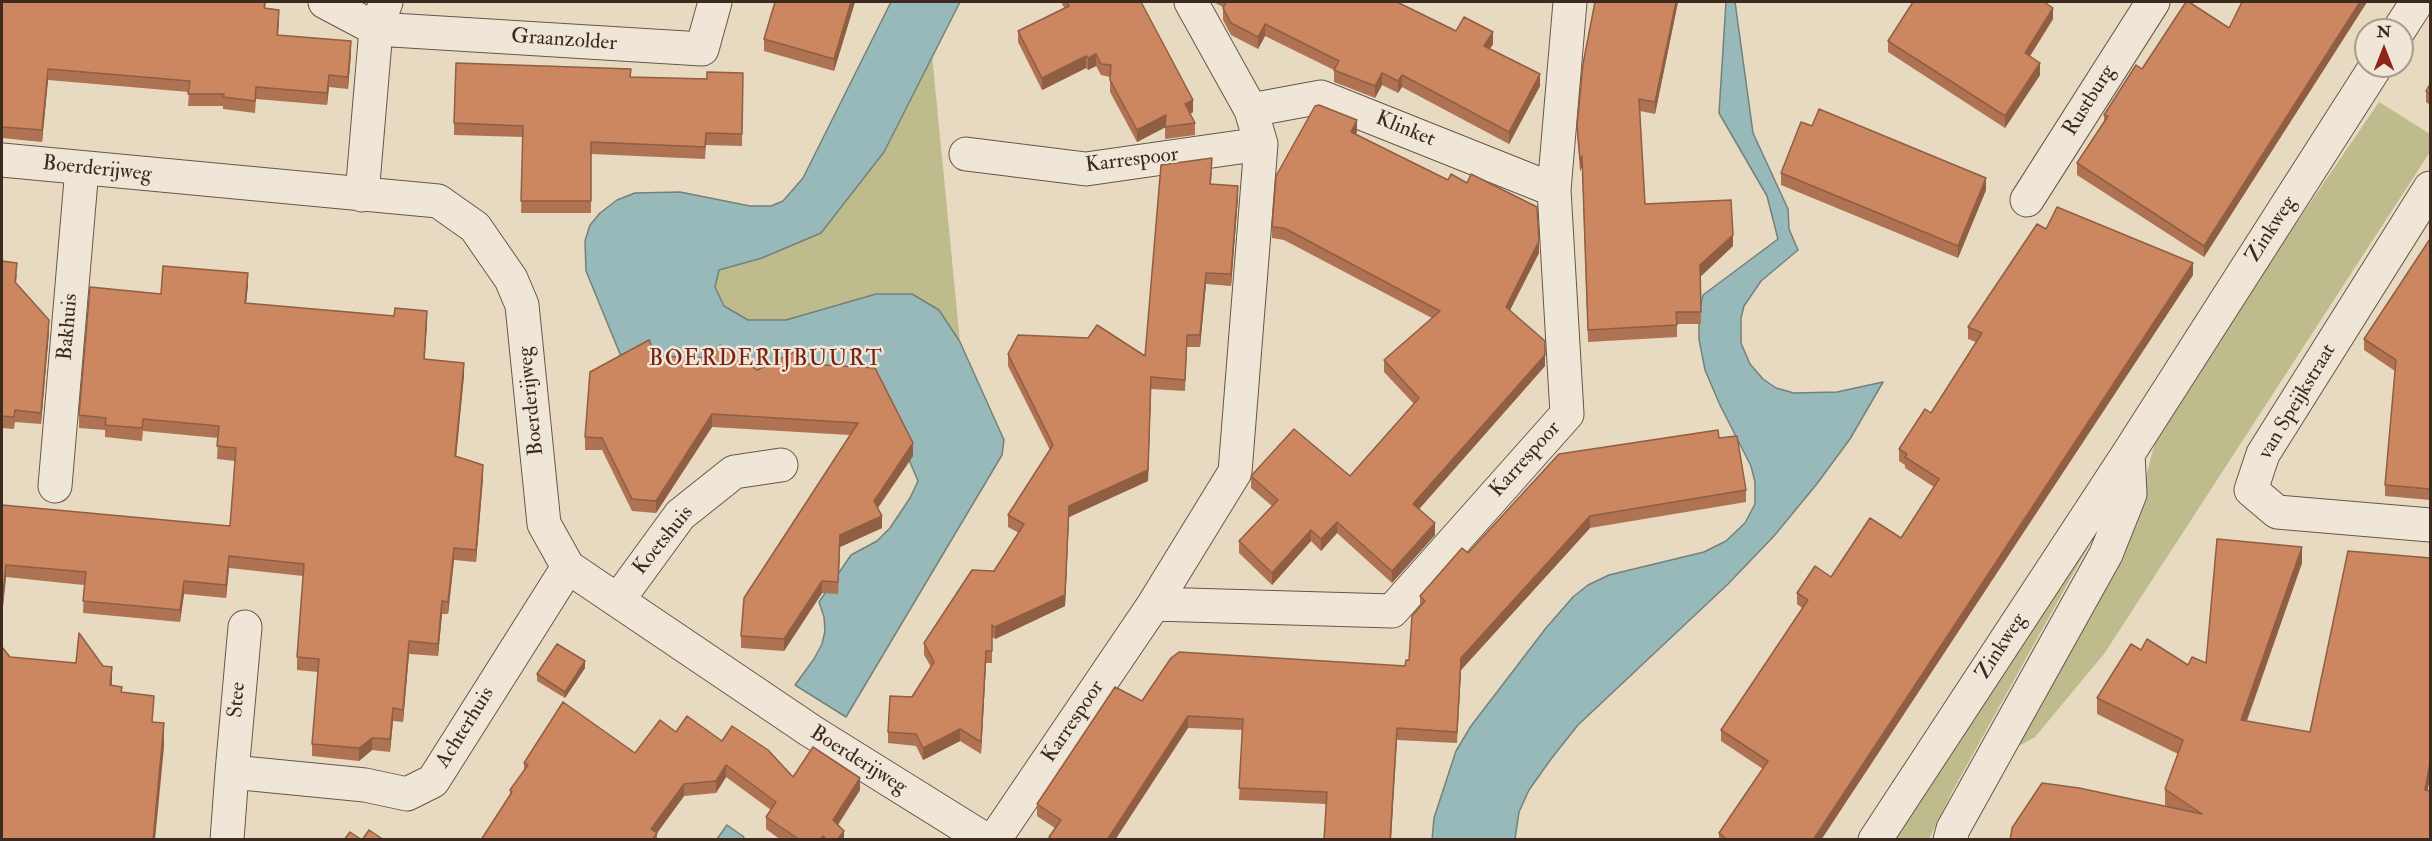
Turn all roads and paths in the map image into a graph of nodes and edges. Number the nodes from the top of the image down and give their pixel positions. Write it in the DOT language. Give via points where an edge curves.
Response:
graph roads {
  1 [pos="326,2"];
  2 [pos="715,2"];
  3 [pos="1191,2"];
  4 [pos="1570,2"];
  5 [pos="2153,2"];
  6 [pos="2417,2"];
  7 [pos="381,15"];
  8 [pos="2407,18"];
  9 [pos="2368,78"];
  10 [pos="1251,110"];
  11 [pos="1261,144"];
  12 [pos="966,154"];
  13 [pos="2,160"];
  14 [pos="82,168"];
  15 [pos="2430,188"];
  16 [pos="1554,190"];
  17 [pos="362,195"];
  18 [pos="2027,200"];
  19 [pos="2128,454"];
  20 [pos="781,465"];
  21 [pos="55,486"];
  22 [pos="2430,525"];
  23 [pos="568,567"];
  24 [pos="618,600"];
  25 [pos="1154,604"];
  26 [pos="245,627"];
  27 [pos="232,772"];
  28 [pos="227,840"];
  29 [pos="986,840"];
  30 [pos="994,840"];
  31 [pos="1875,840"];
  32 [pos="1950,840"];
  1 -- 7 [label="street, Graanzolder"];
  2 -- 7 [label="street, Graanzolder" via="702,49"];
  3 -- 10 [label="street, Karrespoor"];
  4 -- 16 [label="street, Karrespoor"];
  5 -- 18 [label="street, Rustburg"];
  6 -- 8 [label="street"];
  7 -- 17 [label="street"];
  9 -- 19 [label="street, Zinkweg"];
  10 -- 11 [label="street, Karrespoor"];
  10 -- 16 [label="street, Klinket" via="1321,97"];
  11 -- 12 [label="street, Karrespoor" via="1086,169"];
  11 -- 25 [label="street, Karrespoor" via="1235,472"];
  13 -- 14 [label="street, Boerderijweg"];
  14 -- 17 [label="street, Boerderijweg"];
  14 -- 21 [label="street, Bakhuis"];
  15 -- 22 [label="street, van Speijkstraat" via="2262,454 2251,490 2277,512"];
  16 -- 25 [label="street, Karrespoor" via="1567,414 1392,611"];
  17 -- 23 [label="street, Boerderijweg" via="438,201 475,226 511,279 522,305 544,524"];
  19 -- 31 [label="street, Zinkweg"];
  19 -- 32 [label="street, Zinkweg" via="2130,494 2106,554"];
  20 -- 24 [label="street, Koetshuis" via="734,472 680,515"];
  23 -- 24 [label="street, Boerderijweg"];
  23 -- 27 [label="street, Achterhuis" via="433,781 407,794 365,785"];
  24 -- 29 [label="street, Boerderijweg" via="819,736"];
  25 -- 30 [label="street, Karrespoor"];
  26 -- 27 [label="street, Stee"];
  27 -- 28 [label="street"];
}
